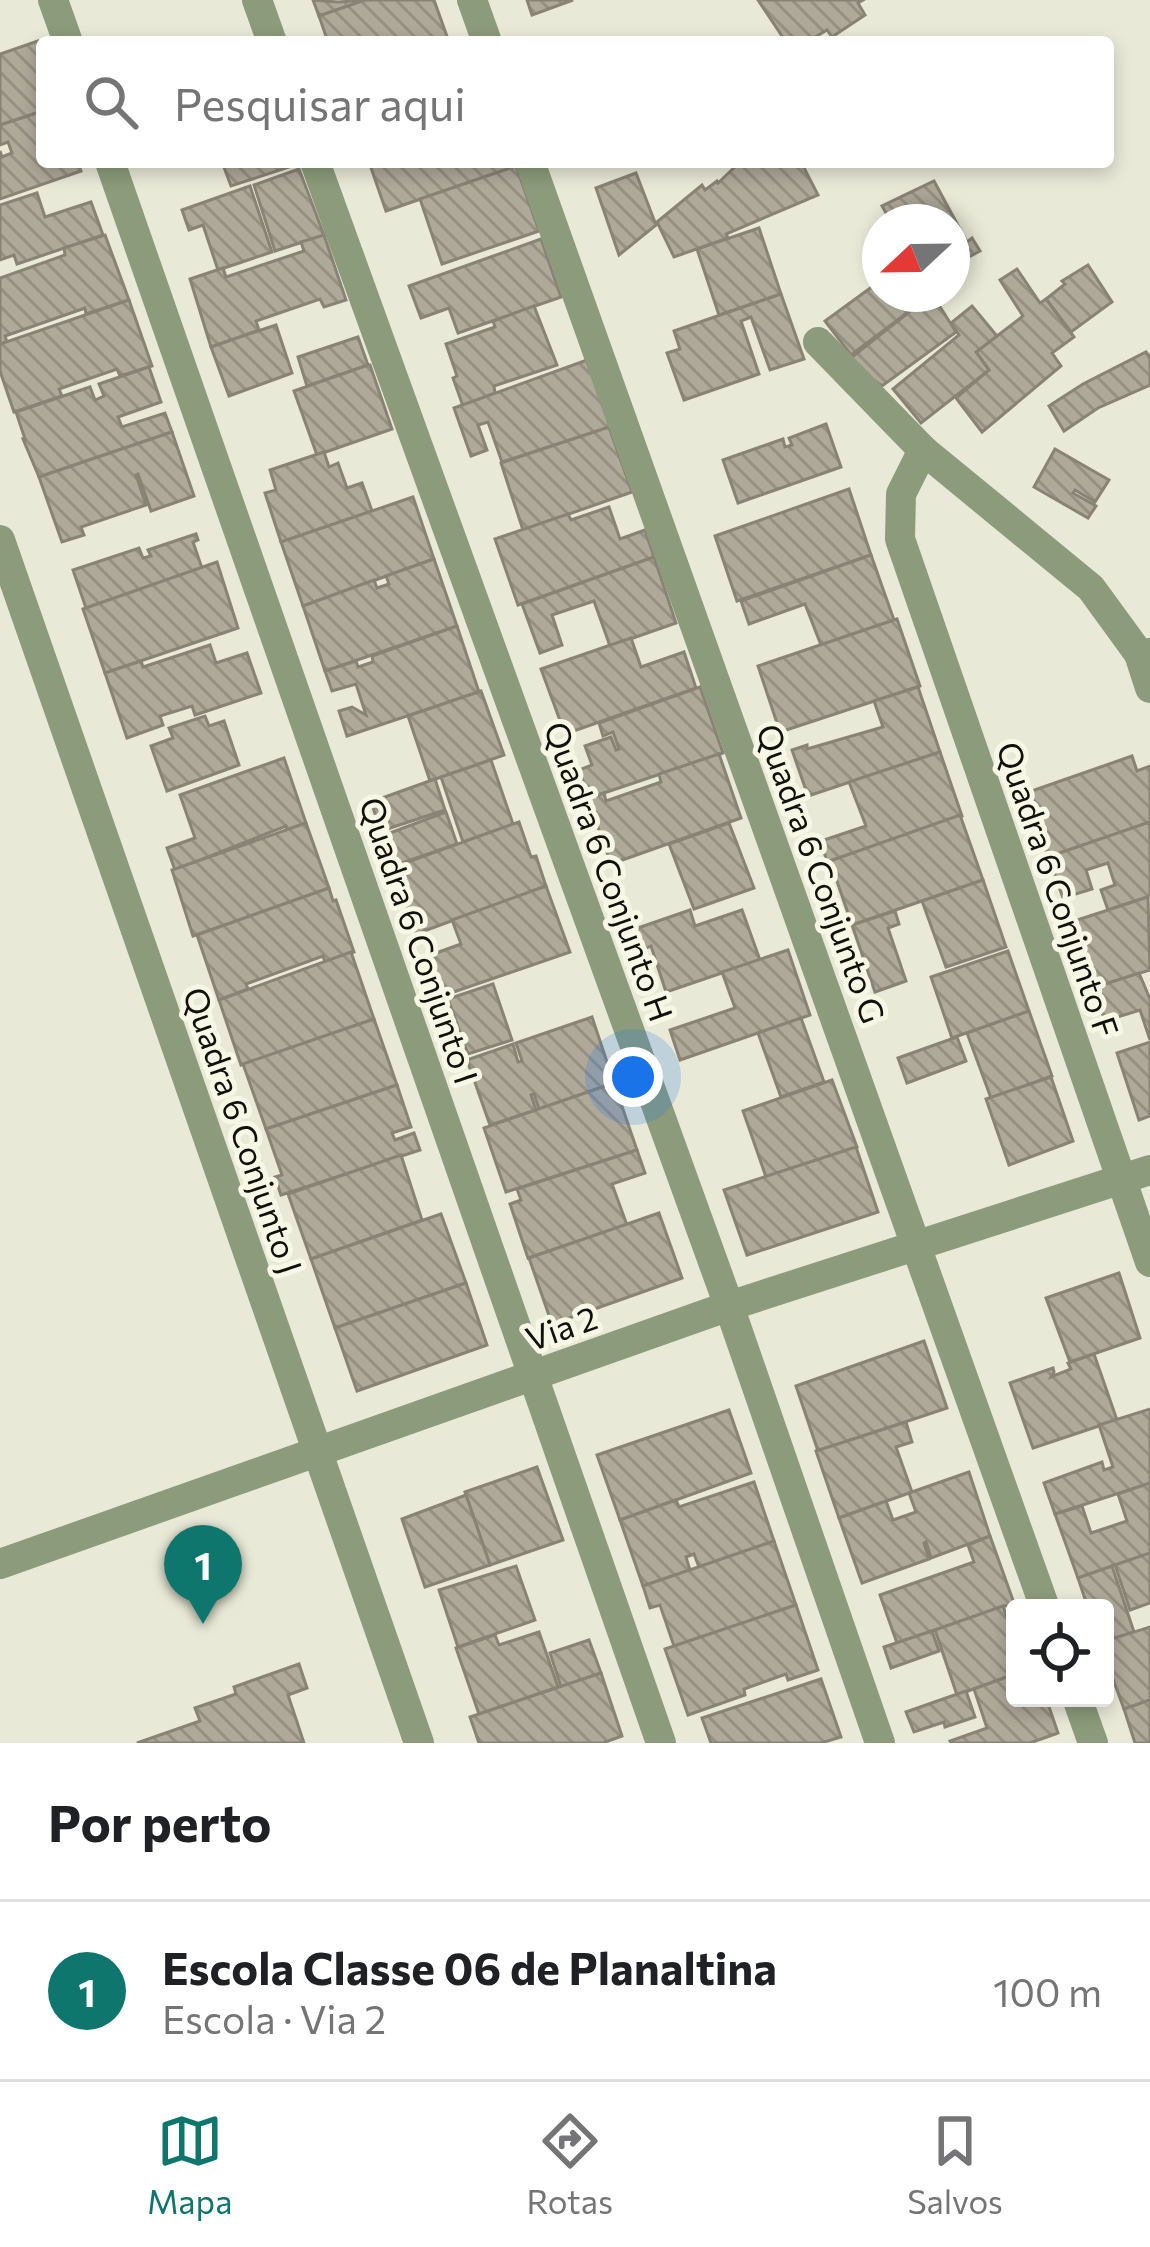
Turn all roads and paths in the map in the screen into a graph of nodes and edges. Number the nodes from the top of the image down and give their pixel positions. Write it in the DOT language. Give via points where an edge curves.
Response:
graph roads {
  1 [pos="53,0"];
  2 [pos="257,0"];
  3 [pos="472,0"];
  4 [pos="66,36"];
  5 [pos="270,36"];
  6 [pos="485,36"];
  7 [pos="112,168"];
  8 [pos="317,168"];
  9 [pos="532,168"];
  10 [pos="818,342"];
  11 [pos="923,450"];
  12 [pos="0,540"];
  13 [pos="1144,654"];
  14 [pos="1150,688"];
  15 [pos="1136,1175"];
  16 [pos="917,1246"];
  17 [pos="1150,1262"];
  18 [pos="729,1306"];
  19 [pos="533,1374"];
  20 [pos="318,1451"];
  21 [pos="0,1564"];
  22 [pos="1042,1599"];
  23 [pos="1080,1707"];
  24 [pos="419,1743"];
  25 [pos="661,1743"];
  26 [pos="880,1743"];
  27 [pos="1093,1743"];
  1 -- 4 [label="street"];
  2 -- 5 [label="street"];
  3 -- 6 [label="street"];
  7 -- 19 [label="street, Quadra 6 Conjunto I"];
  8 -- 18 [label="street, Quadra 6 Conjunto H"];
  9 -- 16 [label="street, Quadra 6 Conjunto G"];
  10 -- 11 [label="street"];
  11 -- 13 [label="street" via="1091,589"];
  11 -- 15 [label="street, Quadra 6 Conjunto F" via="901,494 900,539"];
  12 -- 20 [label="street, Quadra 6 Conjunto J"];
  13 -- 14 [label="street"];
  15 -- 16 [label="street, Via 2"];
  15 -- 17 [label="street, Quadra 6 Conjunto F"];
  16 -- 18 [label="street, Via 2"];
  16 -- 22 [label="street, Quadra 6 Conjunto G"];
  18 -- 19 [label="street, Via 2"];
  18 -- 26 [label="street, Quadra 6 Conjunto H"];
  19 -- 20 [label="street, Via 2"];
  19 -- 25 [label="street, Quadra 6 Conjunto I"];
  20 -- 21 [label="street, Via 2"];
  20 -- 24 [label="street, Quadra 6 Conjunto J"];
  23 -- 27 [label="street"];
}
